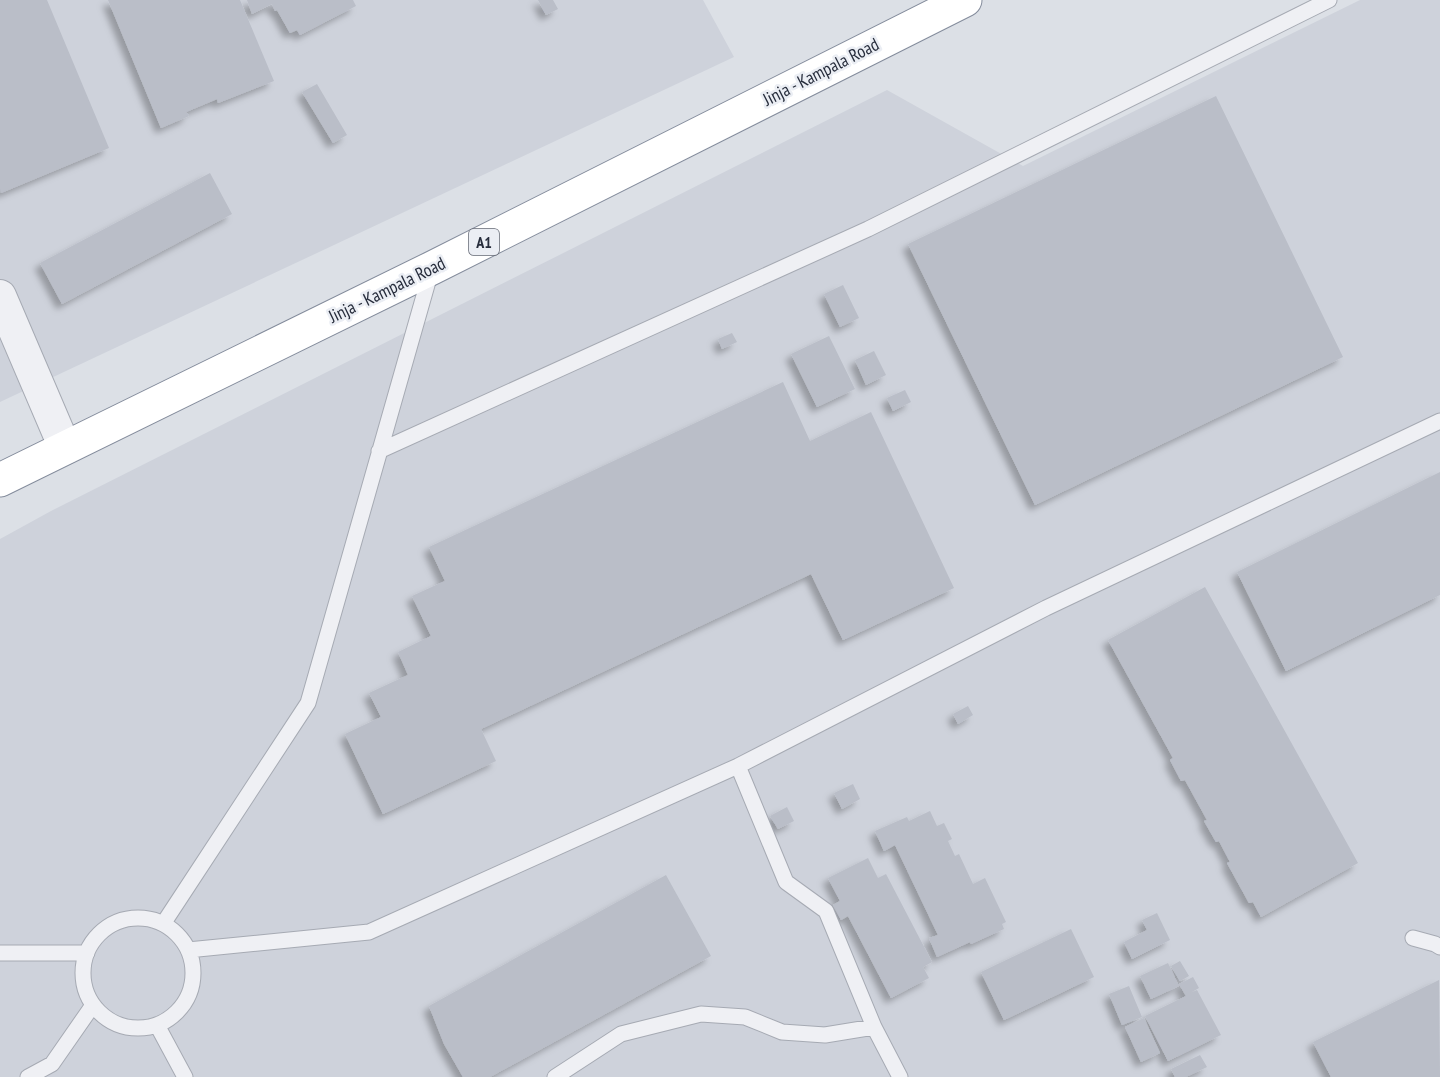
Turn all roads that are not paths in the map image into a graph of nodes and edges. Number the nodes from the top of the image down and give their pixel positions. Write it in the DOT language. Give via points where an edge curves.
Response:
graph roads {
  1 [pos="965,0"];
  2 [pos="1329,0"];
  3 [pos="432,268"];
  4 [pos="0,296"];
  5 [pos="1440,421"];
  6 [pos="64,448"];
  7 [pos="380,452"];
  8 [pos="0,480"];
  9 [pos="738,766"];
  10 [pos="163,924"];
  11 [pos="1413,938"];
  12 [pos="1440,946"];
  13 [pos="188,950"];
  14 [pos="0,953"];
  15 [pos="87,953"];
  16 [pos="93,1005"];
  17 [pos="157,1025"];
  18 [pos="874,1027"];
  19 [pos="28,1077"];
  20 [pos="185,1077"];
  21 [pos="555,1077"];
  22 [pos="900,1077"];
  1 -- 3 [label="highway, Jinja - Kampala Road / A1"];
  2 -- 7 [label="lane" via="868,229"];
  3 -- 6 [label="highway, Jinja - Kampala Road / A1"];
  3 -- 7 [label="lane"];
  4 -- 6 [label="street"];
  5 -- 9 [label="lane" via="1046,609"];
  6 -- 8 [label="highway, Jinja - Kampala Road / A1"];
  7 -- 10 [label="lane" via="308,703"];
  9 -- 13 [label="lane" via="369,933"];
  9 -- 18 [label="lane" via="786,882 826,911"];
  10 -- 13 [label="lane"];
  10 -- 15 [label="lane" via="145,919 110,926"];
  11 -- 12 [label="lane"];
  13 -- 17 [label="lane" via="193,967 192,985 185,1002 173,1016"];
  14 -- 15 [label="lane"];
  15 -- 16 [label="lane" via="85,989"];
  16 -- 17 [label="lane" via="105,1018 122,1026"];
  16 -- 19 [label="lane" via="52,1064"];
  17 -- 20 [label="lane"];
  18 -- 21 [label="lane" via="825,1035 782,1032 744,1017 701,1014 621,1034"];
  18 -- 22 [label="lane"];
}
